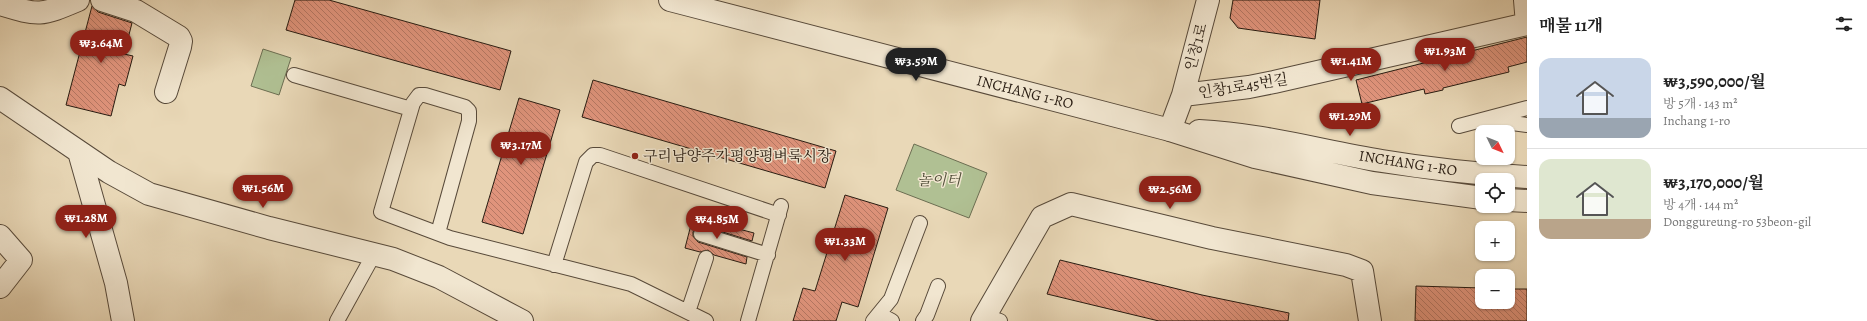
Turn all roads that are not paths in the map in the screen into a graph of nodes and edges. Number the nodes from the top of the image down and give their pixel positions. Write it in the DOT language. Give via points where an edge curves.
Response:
graph roads {
  1 [pos="78,0"];
  2 [pos="102,0"];
  3 [pos="670,0"];
  4 [pos="1208,0"];
  5 [pos="1525,0"];
  6 [pos="0,4"];
  7 [pos="1527,24"];
  8 [pos="294,75"];
  9 [pos="166,92"];
  10 [pos="1183,95"];
  11 [pos="0,98"];
  12 [pos="1527,108"];
  13 [pos="411,109"];
  14 [pos="1483,120"];
  15 [pos="1527,125"];
  16 [pos="1459,126"];
  17 [pos="1170,130"];
  18 [pos="78,152"];
  19 [pos="1527,178"];
  20 [pos="1475,197"];
  21 [pos="1515,200"];
  22 [pos="1527,201"];
  23 [pos="920,223"];
  24 [pos="438,233"];
  25 [pos="701,234"];
  26 [pos="0,236"];
  27 [pos="374,254"];
  28 [pos="768,255"];
  29 [pos="706,258"];
  30 [pos="554,265"];
  31 [pos="938,286"];
  32 [pos="0,287"];
  33 [pos="688,312"];
  34 [pos="876,318"];
  35 [pos="989,320"];
  36 [pos="123,321"];
  37 [pos="337,321"];
  38 [pos="522,321"];
  39 [pos="706,321"];
  40 [pos="748,321"];
  41 [pos="892,321"];
  42 [pos="923,321"];
  43 [pos="1370,321"];
  1 -- 6 [label="street" via="40,14 31,14"];
  2 -- 9 [label="street" via="136,11 179,37 180,47"];
  3 -- 17 [label="street, INCHANG 1-RO"];
  4 -- 10 [label="street, 인창1로"];
  5 -- 7 [label="street"];
  7 -- 10 [label="street, 인창1로45번길" via="1274,82"];
  8 -- 13 [label="lane"];
  10 -- 17 [label="street, 인창1로45번길"];
  11 -- 18 [label="street"];
  12 -- 14 [label="lane"];
  13 -- 24 [label="lane" via="381,212"];
  13 -- 24 [label="lane" via="419,95 425,95 465,107 469,111 469,122"];
  14 -- 15 [label="lane"];
  14 -- 16 [label="lane"];
  17 -- 19 [label="street, INCHANG 1-RO" via="1232,132 1382,161"];
  17 -- 20 [label="street, INCHANG 1-RO" via="1255,157 1372,183"];
  18 -- 27 [label="street" via="149,194"];
  18 -- 36 [label="street" via="116,283"];
  21 -- 22 [label="street"];
  23 -- 34 [label="lane" via="891,299"];
  24 -- 30 [label="lane"];
  25 -- 28 [label="lane"];
  26 -- 32 [label="street" via="21,260"];
  27 -- 37 [label="lane"];
  27 -- 38 [label="street" via="439,277"];
  28 -- 30 [label="lane" via="780,210 593,155 586,162"];
  28 -- 40 [label="lane"];
  29 -- 33 [label="lane"];
  30 -- 33 [label="lane" via="631,284"];
  31 -- 42 [label="lane"];
  33 -- 39 [label="lane"];
  34 -- 41 [label="lane"];
  35 -- 43 [label="street" via="1042,217 1071,204 1212,238 1346,265 1362,271"];
}
